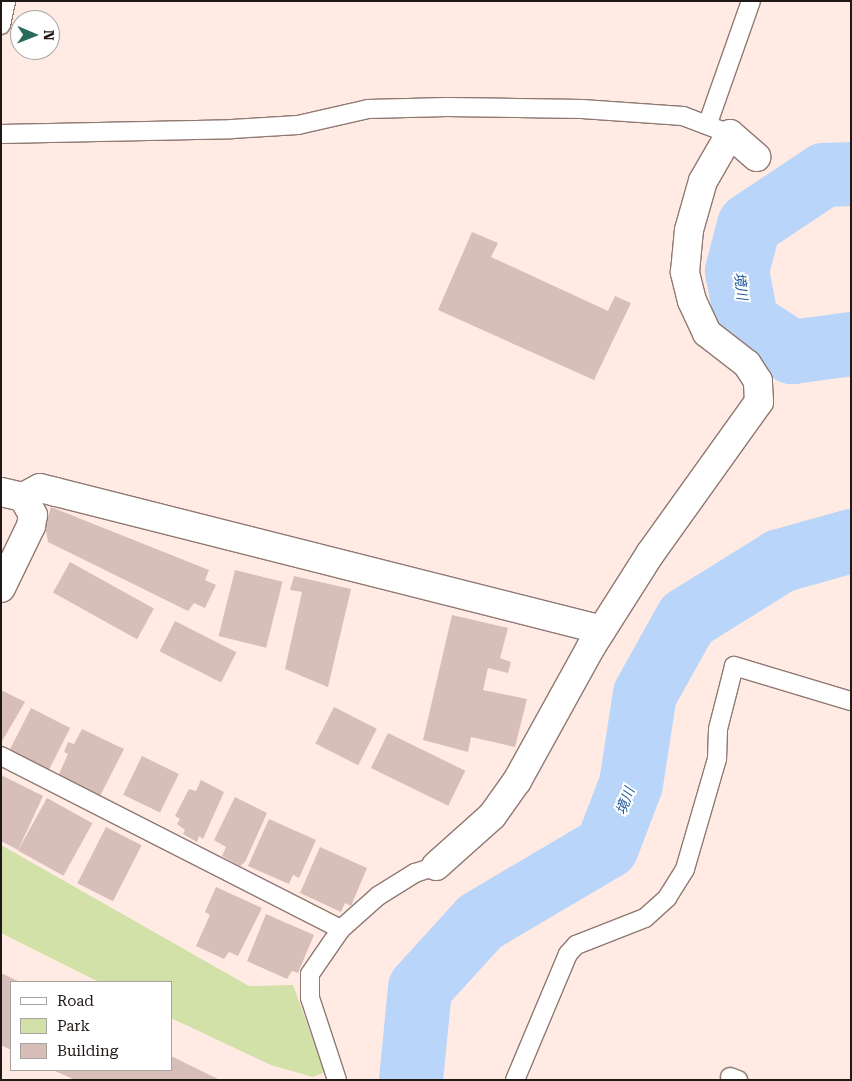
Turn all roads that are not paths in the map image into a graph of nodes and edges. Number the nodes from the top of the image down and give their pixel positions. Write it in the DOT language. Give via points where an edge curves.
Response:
graph roads {
  1 [pos="6,1"];
  2 [pos="751,1"];
  3 [pos="1,25"];
  4 [pos="719,129"];
  5 [pos="1,134"];
  6 [pos="756,156"];
  7 [pos="12,494"];
  8 [pos="1,588"];
  9 [pos="602,630"];
  10 [pos="851,701"];
  11 [pos="1,756"];
  12 [pos="436,866"];
  13 [pos="341,930"];
  14 [pos="336,1080"];
  15 [pos="515,1080"];
  1 -- 3 [label="lane"];
  2 -- 4 [label="lane"];
  4 -- 5 [label="lane" via="683,116 582,109 446,106 368,110 298,125 251,128"];
  4 -- 6 [label="street"];
  4 -- 9 [label="street" via="689,230 685,272 692,301 707,333 747,364 758,381 759,402 650,554"];
  7 -- 8 [label="street" via="32,515 31,526"];
  7 -- 9 [label="street" via="40,488"];
  9 -- 12 [label="street" via="517,780 492,816"];
  10 -- 15 [label="lane" via="734,666 718,729 717,759 684,869 667,898 645,918 576,945 568,954"];
  11 -- 13 [label="lane"];
  12 -- 13 [label="lane" via="393,885"];
  13 -- 14 [label="lane" via="310,974 308,986"];
}
